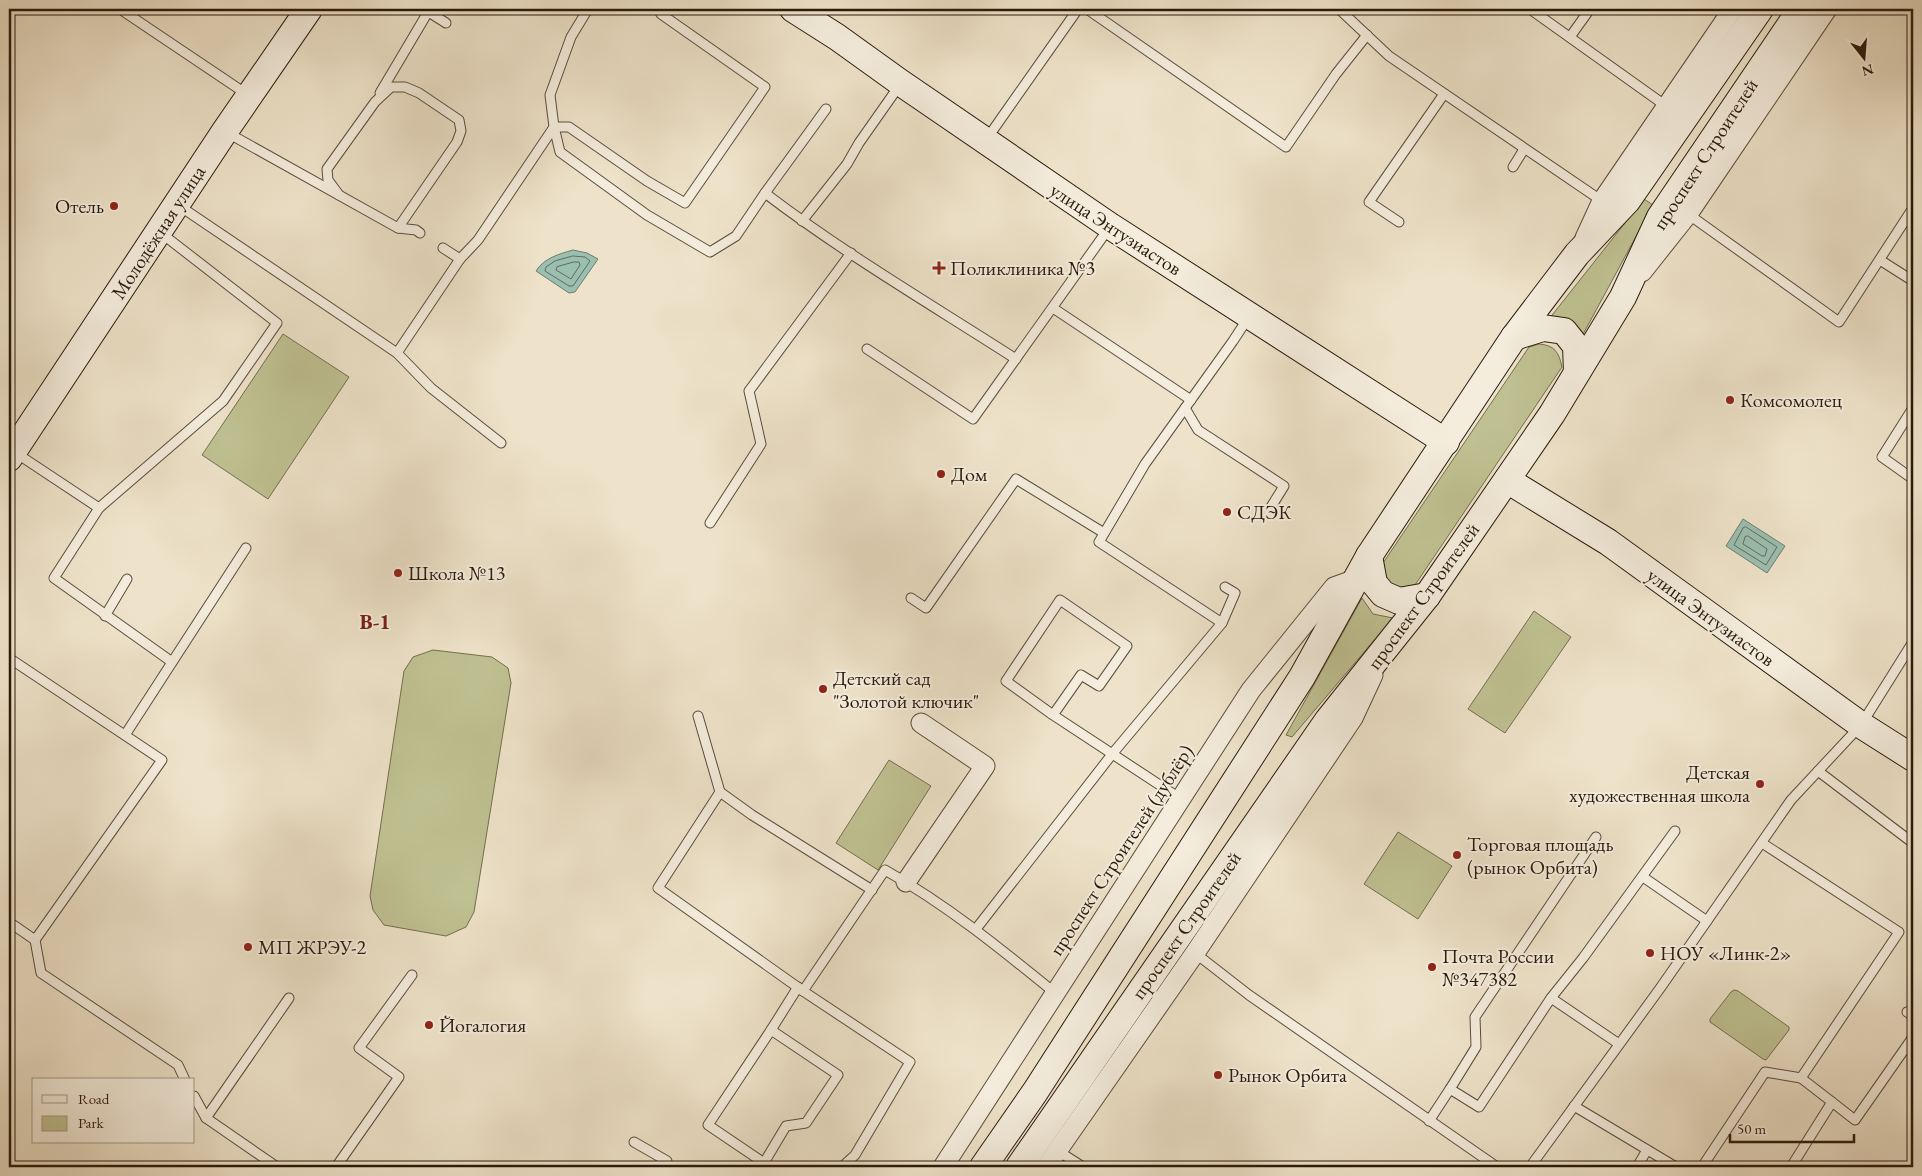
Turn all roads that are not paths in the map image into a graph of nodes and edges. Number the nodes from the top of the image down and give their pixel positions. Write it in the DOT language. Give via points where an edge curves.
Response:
graph roads {
  1 [pos="120,9"];
  2 [pos="309,9"];
  3 [pos="588,9"];
  4 [pos="658,9"];
  5 [pos="792,9"];
  6 [pos="815,9"];
  7 [pos="1078,9"];
  8 [pos="1087,9"];
  9 [pos="1339,9"];
  10 [pos="1530,9"];
  11 [pos="1590,9"];
  12 [pos="1733,9"];
  13 [pos="1760,9"];
  14 [pos="1800,9"];
  15 [pos="1827,9"];
  16 [pos="426,10"];
  17 [pos="446,23"];
  18 [pos="1367,35"];
  19 [pos="1570,37"];
  20 [pos="904,78"];
  21 [pos="1444,94"];
  22 [pos="250,96"];
  23 [pos="375,102"];
  24 [pos="1666,106"];
  25 [pos="826,109"];
  26 [pos="554,126"];
  27 [pos="993,130"];
  28 [pos="225,131"];
  29 [pos="1524,149"];
  30 [pos="1513,167"];
  31 [pos="765,193"];
  32 [pos="339,195"];
  33 [pos="1602,201"];
  34 [pos="176,204"];
  35 [pos="1913,208"];
  36 [pos="1688,214"];
  37 [pos="802,221"];
  38 [pos="1399,222"];
  39 [pos="1110,226"];
  40 [pos="398,228"];
  41 [pos="158,232"];
  42 [pos="420,233"];
  43 [pos="443,248"];
  44 [pos="851,253"];
  45 [pos="1577,254"];
  46 [pos="460,259"];
  47 [pos="1880,260"];
  48 [pos="1913,281"];
  49 [pos="1623,297"];
  50 [pos="1053,308"];
  51 [pos="1249,316"];
  52 [pos="1514,337"];
  53 [pos="867,349"];
  54 [pos="397,353"];
  55 [pos="1016,359"];
  56 [pos="1577,372"];
  57 [pos="1191,400"];
  58 [pos="1185,408"];
  59 [pos="1913,408"];
  60 [pos="1449,437"];
  61 [pos="501,443"];
  62 [pos="11,454"];
  63 [pos="1510,474"];
  64 [pos="1913,479"];
  65 [pos="1271,507"];
  66 [pos="99,508"];
  67 [pos="710,523"];
  68 [pos="1104,533"];
  69 [pos="246,548"];
  70 [pos="1364,567"];
  71 [pos="127,579"];
  72 [pos="1225,587"];
  73 [pos="1427,596"];
  74 [pos="911,598"];
  75 [pos="105,616"];
  76 [pos="1222,623"];
  77 [pos="1913,642"];
  78 [pos="1384,651"];
  79 [pos="12,660"];
  80 [pos="172,662"];
  81 [pos="9,670"];
  82 [pos="1053,715"];
  83 [pos="698,716"];
  84 [pos="1865,719"];
  85 [pos="921,723"];
  86 [pos="125,735"];
  87 [pos="1913,741"];
  88 [pos="1113,753"];
  89 [pos="1913,758"];
  90 [pos="1818,771"];
  91 [pos="720,792"];
  92 [pos="1181,799"];
  93 [pos="1676,830"];
  94 [pos="1596,837"];
  95 [pos="1762,842"];
  96 [pos="1913,843"];
  97 [pos="1643,877"];
  98 [pos="906,882"];
  99 [pos="872,890"];
  100 [pos="9,922"];
  101 [pos="1707,922"];
  102 [pos="976,930"];
  103 [pos="35,940"];
  104 [pos="1195,953"];
  105 [pos="412,975"];
  106 [pos="801,989"];
  107 [pos="1055,993"];
  108 [pos="289,998"];
  109 [pos="1551,998"];
  110 [pos="771,1030"];
  111 [pos="1913,1037"];
  112 [pos="1619,1044"];
  113 [pos="184,1078"];
  114 [pos="1800,1078"];
  115 [pos="1450,1089"];
  116 [pos="195,1098"];
  117 [pos="1832,1102"];
  118 [pos="1574,1106"];
  119 [pos="206,1118"];
  120 [pos="1429,1121"];
  121 [pos="634,1142"];
  122 [pos="1646,1150"];
  123 [pos="1058,1151"];
  124 [pos="1485,1164"];
  125 [pos="767,1165"];
  126 [pos="277,1167"];
  127 [pos="336,1167"];
  128 [pos="663,1167"];
  129 [pos="842,1167"];
  130 [pos="943,1167"];
  131 [pos="983,1167"];
  132 [pos="1019,1167"];
  133 [pos="1046,1167"];
  134 [pos="1083,1167"];
  135 [pos="1497,1167"];
  136 [pos="1530,1167"];
  137 [pos="1637,1167"];
  138 [pos="1676,1167"];
  139 [pos="1702,1167"];
  140 [pos="1791,1167"];
  1 -- 22 [label="lane"];
  2 -- 22 [label="main road, Молодёжная улица"];
  3 -- 26 [label="lane" via="570,37 550,95"];
  4 -- 26 [label="lane" via="765,87 685,203 569,127"];
  5 -- 20 [label="main road, улица Энтузиастов"];
  6 -- 20 [label="main road"];
  7 -- 27 [label="lane"];
  8 -- 18 [label="lane" via="1286,147"];
  9 -- 18 [label="lane"];
  10 -- 19 [label="lane"];
  11 -- 19 [label="lane"];
  12 -- 24 [label="street"];
  13 -- 45 [label="main road, проспект Строителей" via="1627,201"];
  14 -- 49 [label="main road, проспект Строителей" via="1660,217"];
  15 -- 36 [label="street"];
  16 -- 17 [label="lane"];
  16 -- 23 [label="lane"];
  18 -- 21 [label="lane" via="1389,56"];
  19 -- 24 [label="lane"];
  20 -- 27 [label="main road"];
  20 -- 37 [label="lane" via="847,164"];
  20 -- 39 [label="main road, улица Энтузиастов"];
  21 -- 29 [label="lane"];
  21 -- 38 [label="lane" via="1369,202"];
  22 -- 28 [label="main road, Молодёжная улица"];
  23 -- 32 [label="lane" via="327,169 328,180"];
  23 -- 40 [label="lane" via="391,87 406,87 459,120 460,125 457,142"];
  24 -- 33 [label="street"];
  25 -- 31 [label="lane"];
  26 -- 31 [label="lane" via="560,152 647,215 710,252 736,236"];
  26 -- 46 [label="lane" via="478,240"];
  27 -- 60 [label="main road" via="1393,392"];
  28 -- 32 [label="lane"];
  28 -- 34 [label="main road, Молодёжная улица"];
  29 -- 30 [label="lane"];
  29 -- 33 [label="lane"];
  31 -- 37 [label="lane"];
  32 -- 40 [label="lane"];
  33 -- 45 [label="street"];
  34 -- 41 [label="main road, Молодёжная улица"];
  34 -- 54 [label="lane"];
  35 -- 47 [label="lane"];
  36 -- 47 [label="lane" via="1839,322"];
  36 -- 49 [label="street"];
  37 -- 44 [label="lane"];
  39 -- 50 [label="lane"];
  39 -- 51 [label="main road, улица Энтузиастов"];
  40 -- 42 [label="lane"];
  41 -- 62 [label="main road, Молодёжная улица"];
  41 -- 66 [label="lane" via="277,323 223,401"];
  43 -- 46 [label="lane"];
  44 -- 55 [label="lane"];
  44 -- 67 [label="lane" via="749,391 760,444"];
  45 -- 52 [label="main road, проспект Строителей"];
  46 -- 54 [label="lane"];
  47 -- 48 [label="lane"];
  49 -- 56 [label="main road, проспект Строителей"];
  50 -- 55 [label="lane"];
  50 -- 57 [label="lane"];
  51 -- 57 [label="lane"];
  51 -- 60 [label="main road, улица Энтузиастов"];
  52 -- 56 [label="main road" via="1543,328 1564,331 1576,346"];
  52 -- 60 [label="main road, проспект Строителей"];
  53 -- 55 [label="lane" via="972,420"];
  54 -- 61 [label="lane" via="431,388"];
  56 -- 63 [label="main road, проспект Строителей"];
  57 -- 58 [label="lane"];
  58 -- 65 [label="lane" via="1198,430 1284,486"];
  58 -- 68 [label="lane" via="1145,464"];
  59 -- 64 [label="lane" via="1882,457"];
  60 -- 70 [label="main road, проспект Строителей"];
  62 -- 66 [label="lane"];
  63 -- 73 [label="main road, проспект Строителей"];
  63 -- 84 [label="main road, улица Энтузиастов"];
  66 -- 75 [label="lane" via="54,578"];
  68 -- 74 [label="lane" via="1016,479 926,608"];
  68 -- 76 [label="lane" via="1099,542"];
  69 -- 80 [label="lane"];
  70 -- 73 [label="main road" via="1383,594 1399,601"];
  70 -- 92 [label="street, проспект Строителей (дублёр)" via="1334,587 1251,690"];
  70 -- 131 [label="main road, проспект Строителей" via="1302,677 1035,1092"];
  71 -- 75 [label="lane"];
  72 -- 76 [label="lane" via="1235,592"];
  73 -- 78 [label="main road, проспект Строителей"];
  75 -- 80 [label="lane"];
  76 -- 88 [label="lane"];
  77 -- 84 [label="lane"];
  78 -- 104 [label="street" via="1353,718"];
  78 -- 132 [label="main road, проспект Строителей" via="1328,720"];
  79 -- 81 [label="lane"];
  79 -- 86 [label="lane"];
  80 -- 86 [label="lane"];
  82 -- 82 [label="lane" via="1006,681 1060,600 1128,646 1099,686 1081,675"];
  82 -- 88 [label="lane"];
  83 -- 91 [label="lane"];
  84 -- 87 [label="main road"];
  84 -- 89 [label="main road, улица Энтузиастов"];
  84 -- 90 [label="lane"];
  85 -- 98 [label="street" via="985,766"];
  86 -- 103 [label="lane" via="162,760"];
  88 -- 92 [label="lane"];
  88 -- 102 [label="lane"];
  90 -- 95 [label="lane" via="1791,800"];
  90 -- 96 [label="lane"];
  91 -- 99 [label="lane"];
  91 -- 106 [label="lane" via="658,888"];
  92 -- 107 [label="street, проспект Строителей (дублёр)"];
  93 -- 97 [label="lane"];
  94 -- 115 [label="lane" via="1475,1017 1476,1047"];
  95 -- 101 [label="lane"];
  95 -- 114 [label="lane" via="1899,932"];
  97 -- 101 [label="lane"];
  97 -- 109 [label="lane"];
  98 -- 99 [label="lane" via="885,870"];
  98 -- 102 [label="lane"];
  99 -- 106 [label="lane"];
  100 -- 103 [label="lane"];
  101 -- 112 [label="lane"];
  102 -- 107 [label="lane"];
  103 -- 113 [label="lane" via="42,973 178,1066"];
  104 -- 120 [label="lane"];
  104 -- 123 [label="street"];
  105 -- 127 [label="lane" via="359,1048 399,1077"];
  106 -- 110 [label="lane"];
  106 -- 129 [label="lane" via="910,1062 855,1155"];
  107 -- 130 [label="street, проспект Строителей (дублёр)"];
  108 -- 119 [label="lane"];
  109 -- 112 [label="lane"];
  109 -- 115 [label="lane" via="1479,1107"];
  110 -- 125 [label="lane" via="708,1125"];
  110 -- 125 [label="lane" via="838,1075 806,1123 786,1126"];
  111 -- 117 [label="lane" via="1855,1120"];
  112 -- 118 [label="lane"];
  114 -- 117 [label="lane"];
  114 -- 139 [label="lane" via="1765,1072"];
  115 -- 120 [label="lane"];
  116 -- 119 [label="lane"];
  117 -- 140 [label="lane"];
  118 -- 122 [label="lane"];
  118 -- 136 [label="lane"];
  119 -- 126 [label="lane"];
  120 -- 124 [label="lane"];
  121 -- 128 [label="lane" via="667,1161"];
  122 -- 137 [label="lane"];
  122 -- 138 [label="lane"];
  123 -- 133 [label="street"];
  123 -- 134 [label="lane"];
  124 -- 135 [label="lane"];
}
